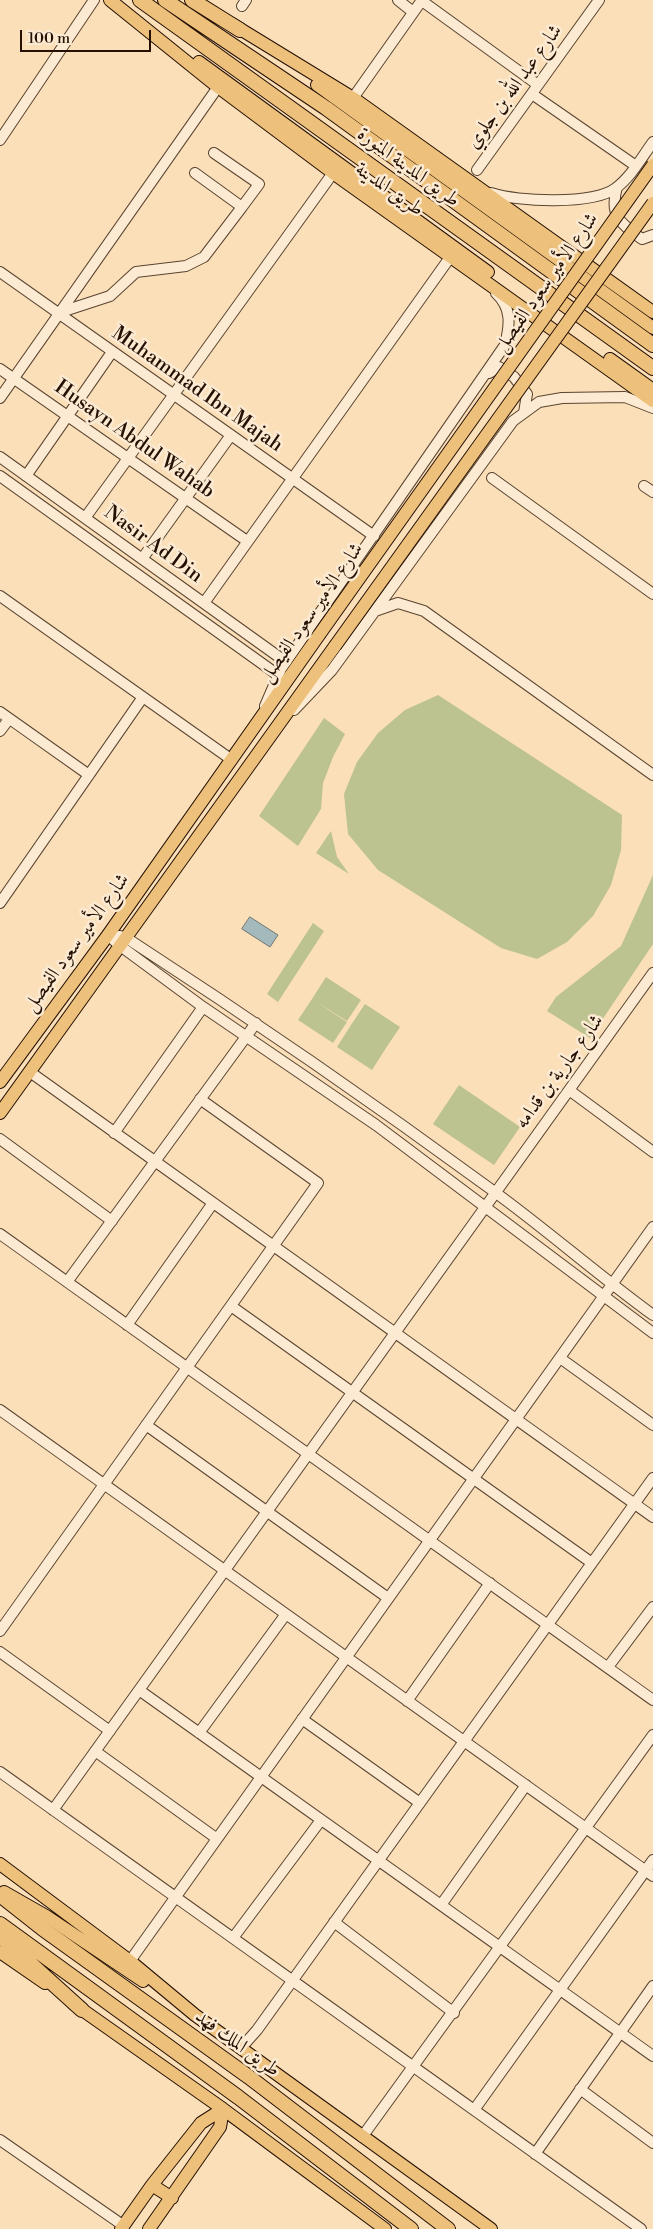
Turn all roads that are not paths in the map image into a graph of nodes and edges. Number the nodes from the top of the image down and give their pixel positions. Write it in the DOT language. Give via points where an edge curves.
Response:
graph roads {
  1 [pos="94,0"];
  2 [pos="111,0"];
  3 [pos="140,0"];
  4 [pos="165,0"];
  5 [pos="192,0"];
  6 [pos="199,0"];
  7 [pos="398,0"];
  8 [pos="422,0"];
  9 [pos="599,0"];
  10 [pos="414,12"];
  11 [pos="240,30"];
  12 [pos="538,85"];
  13 [pos="218,87"];
  14 [pos="532,94"];
  15 [pos="353,98"];
  16 [pos="0,140"];
  17 [pos="653,142"];
  18 [pos="214,153"];
  19 [pos="653,165"];
  20 [pos="636,166"];
  21 [pos="477,170"];
  22 [pos="194,173"];
  23 [pos="334,173"];
  24 [pos="617,187"];
  25 [pos="480,190"];
  26 [pos="653,203"];
  27 [pos="242,207"];
  28 [pos="653,235"];
  29 [pos="451,256"];
  30 [pos="0,272"];
  31 [pos="576,273"];
  32 [pos="594,286"];
  33 [pos="653,312"];
  34 [pos="58,313"];
  35 [pos="547,315"];
  36 [pos="564,327"];
  37 [pos="653,328"];
  38 [pos="653,345"];
  39 [pos="112,352"];
  40 [pos="653,368"];
  41 [pos="0,369"];
  42 [pos="486,375"];
  43 [pos="14,379"];
  44 [pos="653,390"];
  45 [pos="174,395"];
  46 [pos="0,398"];
  47 [pos="653,401"];
  48 [pos="653,408"];
  49 [pos="524,413"];
  50 [pos="68,416"];
  51 [pos="231,436"];
  52 [pos="0,457"];
  53 [pos="127,457"];
  54 [pos="0,476"];
  55 [pos="26,476"];
  56 [pos="492,478"];
  57 [pos="293,479"];
  58 [pos="186,498"];
  59 [pos="85,518"];
  60 [pos="374,536"];
  61 [pos="247,541"];
  62 [pos="142,559"];
  63 [pos="653,594"];
  64 [pos="0,596"];
  65 [pos="204,603"];
  66 [pos="375,611"];
  67 [pos="286,662"];
  68 [pos="278,675"];
  69 [pos="143,697"];
  70 [pos="0,712"];
  71 [pos="9,718"];
  72 [pos="256,725"];
  73 [pos="0,731"];
  74 [pos="275,731"];
  75 [pos="232,760"];
  76 [pos="89,775"];
  77 [pos="653,775"];
  78 [pos="0,903"];
  79 [pos="108,935"];
  80 [pos="122,941"];
  81 [pos="653,973"];
  82 [pos="203,1007"];
  83 [pos="256,1024"];
  84 [pos="248,1036"];
  85 [pos="30,1072"];
  86 [pos="0,1082"];
  87 [pos="342,1082"];
  88 [pos="569,1090"];
  89 [pos="334,1096"];
  90 [pos="200,1099"];
  91 [pos="0,1112"];
  92 [pos="114,1133"];
  93 [pos="0,1139"];
  94 [pos="653,1152"];
  95 [pos="155,1162"];
  96 [pos="494,1192"];
  97 [pos="213,1203"];
  98 [pos="485,1205"];
  99 [pos="112,1221"];
  100 [pos="653,1227"];
  101 [pos="0,1234"];
  102 [pos="273,1246"];
  103 [pos="67,1282"];
  104 [pos="612,1285"];
  105 [pos="603,1297"];
  106 [pos="231,1306"];
  107 [pos="653,1315"];
  108 [pos="127,1324"];
  109 [pos="395,1333"];
  110 [pos="653,1333"];
  111 [pos="560,1358"];
  112 [pos="187,1367"];
  113 [pos="352,1392"];
  114 [pos="0,1410"];
  115 [pos="516,1419"];
  116 [pos="146,1425"];
  117 [pos="653,1425"];
  118 [pos="308,1454"];
  119 [pos="474,1478"];
  120 [pos="653,1478"];
  121 [pos="104,1484"];
  122 [pos="634,1504"];
  123 [pos="267,1512"];
  124 [pos="653,1517"];
  125 [pos="429,1540"];
  126 [pos="592,1563"];
  127 [pos="225,1570"];
  128 [pos="490,1584"];
  129 [pos="388,1598"];
  130 [pos="653,1607"];
  131 [pos="286,1614"];
  132 [pos="548,1624"];
  133 [pos="0,1631"];
  134 [pos="0,1652"];
  135 [pos="346,1657"];
  136 [pos="608,1668"];
  137 [pos="139,1690"];
  138 [pos="653,1700"];
  139 [pos="408,1701"];
  140 [pos="302,1719"];
  141 [pos="110,1731"];
  142 [pos="199,1733"];
  143 [pos="653,1735"];
  144 [pos="464,1741"];
  145 [pos="95,1751"];
  146 [pos="0,1772"];
  147 [pos="260,1777"];
  148 [pos="526,1785"];
  149 [pos="420,1802"];
  150 [pos="53,1810"];
  151 [pos="321,1820"];
  152 [pos="586,1828"];
  153 [pos="216,1838"];
  154 [pos="653,1860"];
  155 [pos="378,1861"];
  156 [pos="0,1864"];
  157 [pos="649,1873"];
  158 [pos="0,1890"];
  159 [pos="0,1895"];
  160 [pos="175,1896"];
  161 [pos="441,1905"];
  162 [pos="334,1922"];
  163 [pos="0,1924"];
  164 [pos="0,1936"];
  165 [pos="233,1938"];
  166 [pos="501,1948"];
  167 [pos="0,1952"];
  168 [pos="130,1960"];
  169 [pos="293,1980"];
  170 [pos="653,1986"];
  171 [pos="560,1990"];
  172 [pos="82,2010"];
  173 [pos="454,2013"];
  174 [pos="195,2015"];
  175 [pos="620,2032"];
  176 [pos="241,2048"];
  177 [pos="653,2056"];
  178 [pos="415,2067"];
  179 [pos="580,2089"];
  180 [pos="223,2108"];
  181 [pos="474,2110"];
  182 [pos="362,2137"];
  183 [pos="0,2140"];
  184 [pos="653,2143"];
  185 [pos="535,2154"];
  186 [pos="413,2173"];
  187 [pos="152,2184"];
  188 [pos="172,2198"];
  189 [pos="122,2228"];
  190 [pos="149,2229"];
  191 [pos="385,2229"];
  192 [pos="411,2229"];
  193 [pos="448,2229"];
  194 [pos="481,2229"];
  195 [pos="490,2229"];
  196 [pos="641,2229"];
  1 -- 16 [label="street"];
  2 -- 13 [label="main road, طريق المدينة"];
  2 -- 35 [label="main road, طريق المدينة"];
  3 -- 40 [label="highway, طريق المدينة المنورة"];
  4 -- 38 [label="highway, طريق المدينة المنورة" via="326,108"];
  5 -- 11 [label="highway"];
  6 -- 11 [label="main road, طريق المدينة"];
  7 -- 10 [label="street"];
  8 -- 10 [label="street"];
  8 -- 12 [label="street"];
  9 -- 12 [label="street, شارع عبد الله بن جلوي"];
  10 -- 15 [label="street"];
  11 -- 15 [label="main road, طريق المدينة"];
  11 -- 31 [label="main road, طريق المدينة"];
  12 -- 14 [label="street, شارع عبد الله بن جلوي"];
  13 -- 23 [label="main road, طريق المدينة"];
  13 -- 34 [label="street"];
  14 -- 20 [label="street"];
  14 -- 21 [label="street, شارع عبد الله بن جلوي"];
  15 -- 25 [label="main road, طريق المدينة"];
  17 -- 20 [label="street"];
  18 -- 27 [label="street" via="259,184"];
  19 -- 31 [label="main road, شارع الأمير سعود الفيصل, bridge"];
  20 -- 24 [label="street"];
  22 -- 27 [label="street"];
  23 -- 29 [label="main road, طريق المدينة"];
  23 -- 45 [label="street"];
  24 -- 25 [label="street" via="594,195 538,201"];
  24 -- 28 [label="street" via="612,204 622,225 642,239"];
  25 -- 33 [label="main road, طريق المدينة"];
  26 -- 32 [label="main road, شارع الأمير سعود الفيصل, bridge"];
  27 -- 34 [label="street" via="204,257 186,266 136,272 110,296"];
  29 -- 42 [label="street" via="503,300 508,312 505,344"];
  29 -- 47 [label="main road, طريق المدينة"];
  29 -- 57 [label="street"];
  30 -- 34 [label="street, Muhammad Ibn Majah"];
  31 -- 32 [label="main road, طريق المدينة"];
  31 -- 35 [label="main road, شارع الأمير سعود الفيصل, bridge"];
  32 -- 36 [label="main road, شارع الأمير سعود الفيصل, bridge"];
  32 -- 37 [label="main road, طريق المدينة"];
  34 -- 39 [label="street, Muhammad Ibn Majah"];
  34 -- 43 [label="street"];
  35 -- 36 [label="main road, طريق المدينة"];
  35 -- 72 [label="main road, شارع الأمير سعود الفيصل, bridge"];
  36 -- 44 [label="main road, طريق المدينة"];
  36 -- 74 [label="main road, شارع الأمير سعود الفيصل, bridge"];
  39 -- 45 [label="street, Muhammad Ibn Majah"];
  39 -- 50 [label="street"];
  41 -- 43 [label="street, Husayn Abdul Wahab"];
  42 -- 49 [label="street" via="498,367 514,377 527,394"];
  42 -- 60 [label="street"];
  43 -- 46 [label="street"];
  43 -- 50 [label="street, Husayn Abdul Wahab"];
  45 -- 51 [label="street, Muhammad Ibn Majah"];
  45 -- 53 [label="street"];
  48 -- 49 [label="street" via="625,397 562,398 539,402"];
  49 -- 66 [label="street" via="513,421"];
  50 -- 53 [label="street, Husayn Abdul Wahab"];
  50 -- 55 [label="street"];
  51 -- 57 [label="street, Muhammad Ibn Majah"];
  51 -- 58 [label="street"];
  52 -- 55 [label="street, Nasir Ad Din"];
  53 -- 58 [label="street, Husayn Abdul Wahab"];
  53 -- 59 [label="street"];
  54 -- 68 [label="street, Nasir Ad Din"];
  55 -- 59 [label="street, Nasir Ad Din"];
  56 -- 63 [label="street"];
  57 -- 60 [label="street, Muhammad Ibn Majah"];
  57 -- 61 [label="street"];
  58 -- 61 [label="street, Husayn Abdul Wahab"];
  58 -- 62 [label="street"];
  59 -- 62 [label="street, Nasir Ad Din"];
  60 -- 67 [label="street"];
  61 -- 65 [label="street"];
  62 -- 65 [label="street, Nasir Ad Din"];
  64 -- 69 [label="street"];
  65 -- 67 [label="street, Nasir Ad Din"];
  66 -- 74 [label="street" via="332,670"];
  66 -- 77 [label="street" via="398,603 424,611"];
  67 -- 68 [label="street"];
  68 -- 72 [label="street"];
  69 -- 75 [label="street"];
  69 -- 76 [label="street"];
  70 -- 71 [label="street"];
  71 -- 73 [label="street"];
  71 -- 76 [label="street"];
  72 -- 75 [label="main road, شارع الأمير سعود الفيصل"];
  74 -- 80 [label="main road, شارع الأمير سعود الفيصل"];
  75 -- 79 [label="main road, شارع الأمير سعود الفيصل"];
  76 -- 78 [label="street"];
  79 -- 80 [label="street"];
  79 -- 86 [label="main road, شارع الأمير سعود الفيصل"];
  80 -- 82 [label="street"];
  80 -- 83 [label="street"];
  80 -- 85 [label="main road, شارع الأمير سعود الفيصل"];
  81 -- 88 [label="street, شارع جارية بن قدامه"];
  82 -- 84 [label="street"];
  82 -- 92 [label="street"];
  83 -- 84 [label="street"];
  83 -- 87 [label="street"];
  84 -- 89 [label="street"];
  84 -- 90 [label="street"];
  85 -- 91 [label="main road, شارع الأمير سعود الفيصل"];
  85 -- 92 [label="street"];
  87 -- 89 [label="street"];
  87 -- 96 [label="street"];
  88 -- 94 [label="street"];
  88 -- 96 [label="street, شارع جارية بن قدامه"];
  89 -- 98 [label="street"];
  90 -- 95 [label="street"];
  90 -- 102 [label="street" via="318,1183"];
  92 -- 95 [label="street"];
  93 -- 99 [label="street"];
  95 -- 97 [label="street"];
  95 -- 99 [label="street"];
  96 -- 98 [label="street, شارع جارية بن قدامه"];
  96 -- 104 [label="street"];
  97 -- 102 [label="street"];
  97 -- 108 [label="street"];
  98 -- 105 [label="street"];
  98 -- 109 [label="street, شارع جارية بن قدامه"];
  99 -- 103 [label="street"];
  100 -- 104 [label="street"];
  101 -- 103 [label="street"];
  102 -- 106 [label="street"];
  102 -- 109 [label="street"];
  103 -- 108 [label="street"];
  104 -- 105 [label="street"];
  104 -- 107 [label="street"];
  105 -- 110 [label="street"];
  105 -- 111 [label="street"];
  106 -- 112 [label="street"];
  106 -- 113 [label="street"];
  108 -- 112 [label="street"];
  109 -- 113 [label="street, شارع جارية بن قدامه"];
  109 -- 115 [label="street"];
  111 -- 115 [label="street"];
  111 -- 117 [label="street"];
  112 -- 116 [label="street"];
  112 -- 118 [label="street"];
  113 -- 118 [label="street, شارع جارية بن قدامه"];
  113 -- 119 [label="street"];
  114 -- 121 [label="street"];
  115 -- 119 [label="street"];
  115 -- 122 [label="street"];
  116 -- 121 [label="street"];
  116 -- 123 [label="street"];
  118 -- 123 [label="street, شارع جارية بن قدامه"];
  118 -- 125 [label="street"];
  119 -- 125 [label="street"];
  119 -- 126 [label="street"];
  120 -- 122 [label="street"];
  121 -- 127 [label="street"];
  121 -- 133 [label="street"];
  122 -- 124 [label="street"];
  122 -- 126 [label="street"];
  123 -- 127 [label="street, شارع جارية بن قدامه"];
  123 -- 129 [label="street"];
  125 -- 128 [label="street"];
  125 -- 129 [label="street"];
  126 -- 132 [label="street"];
  127 -- 131 [label="street"];
  127 -- 137 [label="street, شارع جارية بن قدامه"];
  128 -- 132 [label="street"];
  128 -- 139 [label="street"];
  129 -- 135 [label="street"];
  130 -- 136 [label="street"];
  131 -- 135 [label="street"];
  131 -- 142 [label="street"];
  132 -- 136 [label="street"];
  132 -- 144 [label="street"];
  134 -- 141 [label="street"];
  135 -- 139 [label="street"];
  135 -- 140 [label="street"];
  136 -- 138 [label="street"];
  137 -- 141 [label="street, شارع جارية بن قدامه"];
  137 -- 142 [label="street"];
  139 -- 144 [label="street"];
  140 -- 147 [label="street"];
  140 -- 149 [label="street"];
  141 -- 145 [label="street, شارع جارية بن قدامه"];
  142 -- 147 [label="street"];
  143 -- 152 [label="street"];
  144 -- 148 [label="street"];
  144 -- 149 [label="street"];
  145 -- 150 [label="street, شارع جارية بن قدامه"];
  145 -- 153 [label="street"];
  146 -- 150 [label="street"];
  147 -- 151 [label="street"];
  147 -- 153 [label="street"];
  148 -- 152 [label="street"];
  148 -- 161 [label="street"];
  149 -- 155 [label="street"];
  150 -- 160 [label="street"];
  151 -- 155 [label="street"];
  151 -- 165 [label="street"];
  152 -- 157 [label="street"];
  152 -- 166 [label="street"];
  153 -- 160 [label="street"];
  154 -- 157 [label="street"];
  155 -- 161 [label="street"];
  155 -- 162 [label="street"];
  156 -- 168 [label="main road"];
  157 -- 171 [label="street"];
  158 -- 174 [label="main road" via="46,1916"];
  159 -- 193 [label="highway, طريق الملك فهد" via="249,2077"];
  160 -- 165 [label="street"];
  160 -- 168 [label="street"];
  161 -- 166 [label="street"];
  162 -- 169 [label="street"];
  162 -- 173 [label="street"];
  163 -- 192 [label="highway"];
  164 -- 172 [label="highway"];
  165 -- 169 [label="street"];
  166 -- 171 [label="street"];
  166 -- 173 [label="street"];
  167 -- 172 [label="main road"];
  168 -- 174 [label="main road"];
  169 -- 176 [label="street"];
  169 -- 178 [label="street"];
  170 -- 175 [label="street"];
  171 -- 175 [label="street"];
  171 -- 181 [label="street"];
  172 -- 180 [label="main road"];
  173 -- 178 [label="street"];
  174 -- 176 [label="main road"];
  175 -- 177 [label="street"];
  175 -- 179 [label="street"];
  176 -- 182 [label="main road"];
  178 -- 181 [label="street"];
  178 -- 182 [label="street"];
  179 -- 184 [label="street"];
  179 -- 185 [label="street"];
  180 -- 187 [label="main road" via="201,2123"];
  180 -- 188 [label="main road" via="220,2127"];
  180 -- 191 [label="main road"];
  181 -- 185 [label="street"];
  182 -- 186 [label="main road"];
  183 -- 189 [label="street"];
  185 -- 196 [label="street"];
  186 -- 194 [label="main road"];
  186 -- 195 [label="main road"];
  187 -- 188 [label="main road"];
  187 -- 189 [label="main road"];
  188 -- 190 [label="main road"];
}
